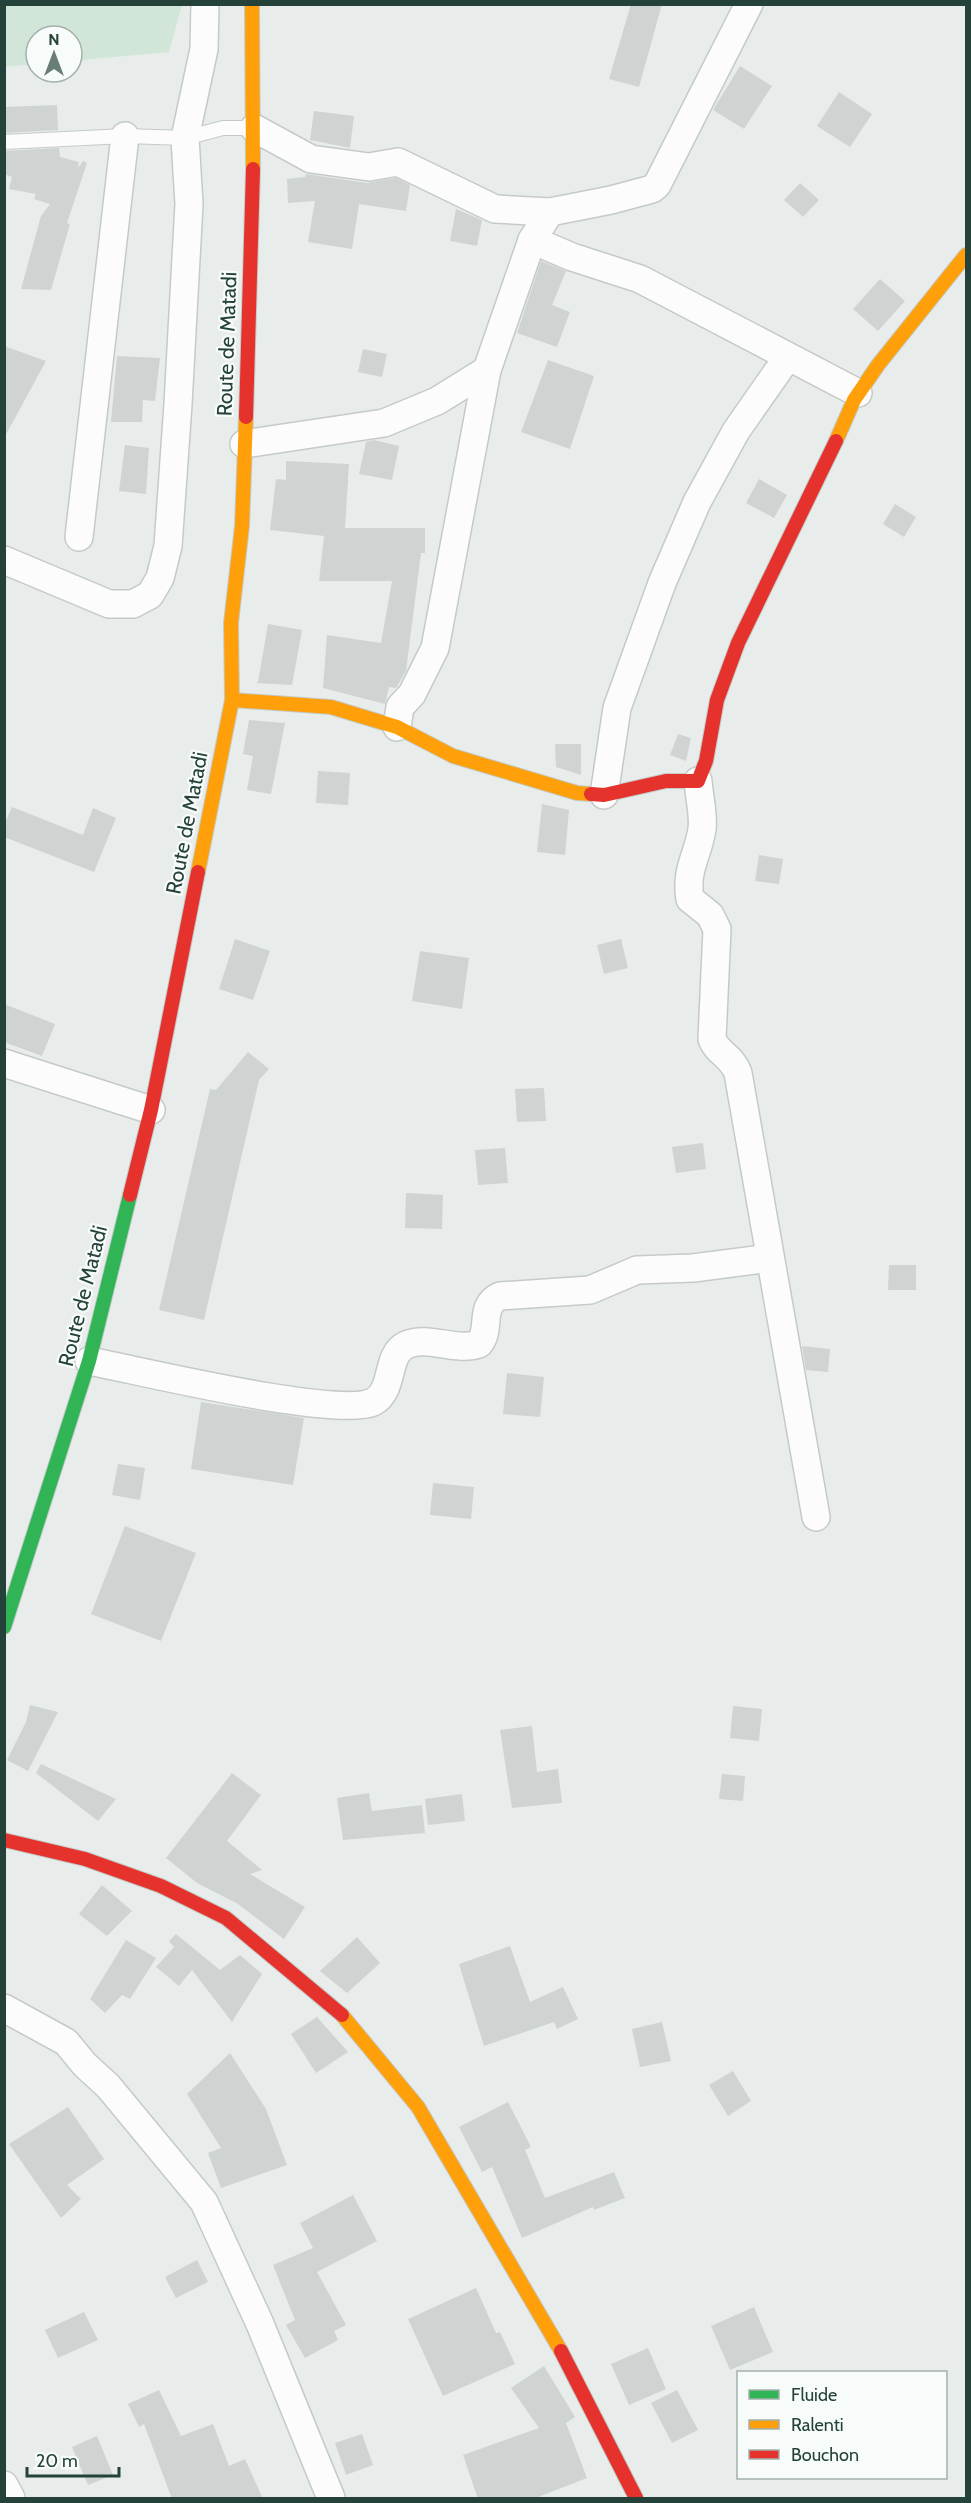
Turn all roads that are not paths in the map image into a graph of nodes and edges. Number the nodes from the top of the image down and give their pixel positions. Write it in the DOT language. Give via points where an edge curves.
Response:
graph roads {
  1 [pos="205,4"];
  2 [pos="252,4"];
  3 [pos="749,4"];
  4 [pos="254,128"];
  5 [pos="125,136"];
  6 [pos="185,138"];
  7 [pos="4,142"];
  8 [pos="550,212"];
  9 [pos="532,240"];
  10 [pos="966,255"];
  11 [pos="787,358"];
  12 [pos="487,370"];
  13 [pos="858,393"];
  14 [pos="244,444"];
  15 [pos="79,537"];
  16 [pos="4,560"];
  17 [pos="232,700"];
  18 [pos="397,727"];
  19 [pos="698,781"];
  20 [pos="604,795"];
  21 [pos="4,1063"];
  22 [pos="152,1110"];
  23 [pos="770,1258"];
  24 [pos="89,1361"];
  25 [pos="816,1517"];
  26 [pos="4,1627"];
  27 [pos="4,1840"];
  28 [pos="4,2008"];
  29 [pos="4,2485"];
  30 [pos="11,2499"];
  31 [pos="331,2499"];
  32 [pos="636,2499"];
  1 -- 6 [label="street" via="204,49"];
  2 -- 4 [label="main road, Route de Matadi"];
  3 -- 8 [label="street" via="657,185 611,200"];
  4 -- 6 [label="lane" via="224,128"];
  4 -- 8 [label="street" via="311,159 369,167 398,162 495,209"];
  4 -- 14 [label="main road, Route de Matadi"];
  5 -- 6 [label="lane"];
  5 -- 7 [label="lane"];
  5 -- 15 [label="street"];
  6 -- 16 [label="street" via="189,204 178,404 168,546 160,578 150,595 133,604 109,604"];
  8 -- 9 [label="street"];
  9 -- 11 [label="street" via="640,279"];
  9 -- 12 [label="street"];
  10 -- 13 [label="main road"];
  11 -- 13 [label="street"];
  11 -- 20 [label="street" via="736,431 697,502 662,583 617,708"];
  12 -- 14 [label="street" via="437,401 384,423"];
  12 -- 18 [label="street" via="435,648 412,694 400,707"];
  13 -- 19 [label="main road" via="738,643 717,700 706,761"];
  14 -- 17 [label="main road, Route de Matadi" via="242,526 231,623"];
  17 -- 18 [label="main road" via="331,707"];
  17 -- 22 [label="main road, Route de Matadi"];
  18 -- 20 [label="main road" via="453,756 577,793"];
  19 -- 20 [label="main road" via="666,781"];
  19 -- 23 [label="street" via="702,828 689,870 688,888 690,899 710,915 717,928 712,1039 733,1060 738,1073"];
  21 -- 22 [label="street"];
  22 -- 24 [label="main road, Route de Matadi"];
  23 -- 24 [label="street" via="693,1268 637,1270 590,1290 500,1296 486,1309 483,1340 479,1344 452,1347 422,1342 404,1346 397,1352 384,1392 374,1402 359,1406 300,1403"];
  23 -- 25 [label="street"];
  24 -- 26 [label="main road, Route de Matadi"];
  27 -- 32 [label="main road" via="85,1859 161,1886 226,1918 338,2008 423,2116 578,2380"];
  28 -- 31 [label="street" via="66,2042 108,2086 204,2202 260,2324"];
  29 -- 30 [label="street"];
}
